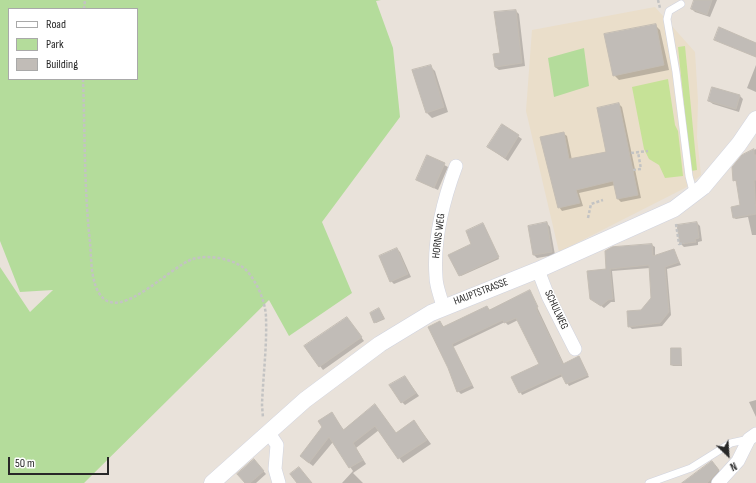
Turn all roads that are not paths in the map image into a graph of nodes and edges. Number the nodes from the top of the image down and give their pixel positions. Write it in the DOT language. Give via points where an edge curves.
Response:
graph roads {
  1 [pos="681,4"];
  2 [pos="756,119"];
  3 [pos="456,166"];
  4 [pos="694,195"];
  5 [pos="538,270"];
  6 [pos="443,307"];
  7 [pos="575,348"];
  8 [pos="269,433"];
  9 [pos="752,437"];
  10 [pos="212,483"];
  11 [pos="279,483"];
  12 [pos="649,483"];
  13 [pos="718,483"];
  1 -- 4 [label="lane" via="669,11 666,19"];
  2 -- 4 [label="street, HAUPTSTRASSE" via="739,144"];
  3 -- 6 [label="street, HORNS WEG" via="444,201 436,243 436,278"];
  4 -- 5 [label="street, HAUPTSTRASSE" via="652,220"];
  5 -- 6 [label="street, HAUPTSTRASSE"];
  5 -- 7 [label="street, SCHULWEG" via="548,296"];
  6 -- 8 [label="street, HAUPTSTRASSE" via="380,344 305,400"];
  8 -- 10 [label="street, HAUPTSTRASSE"];
  8 -- 11 [label="street" via="277,445 276,469"];
  9 -- 12 [label="lane" via="731,443 691,468"];
  9 -- 13 [label="street" via="738,461"];
}
